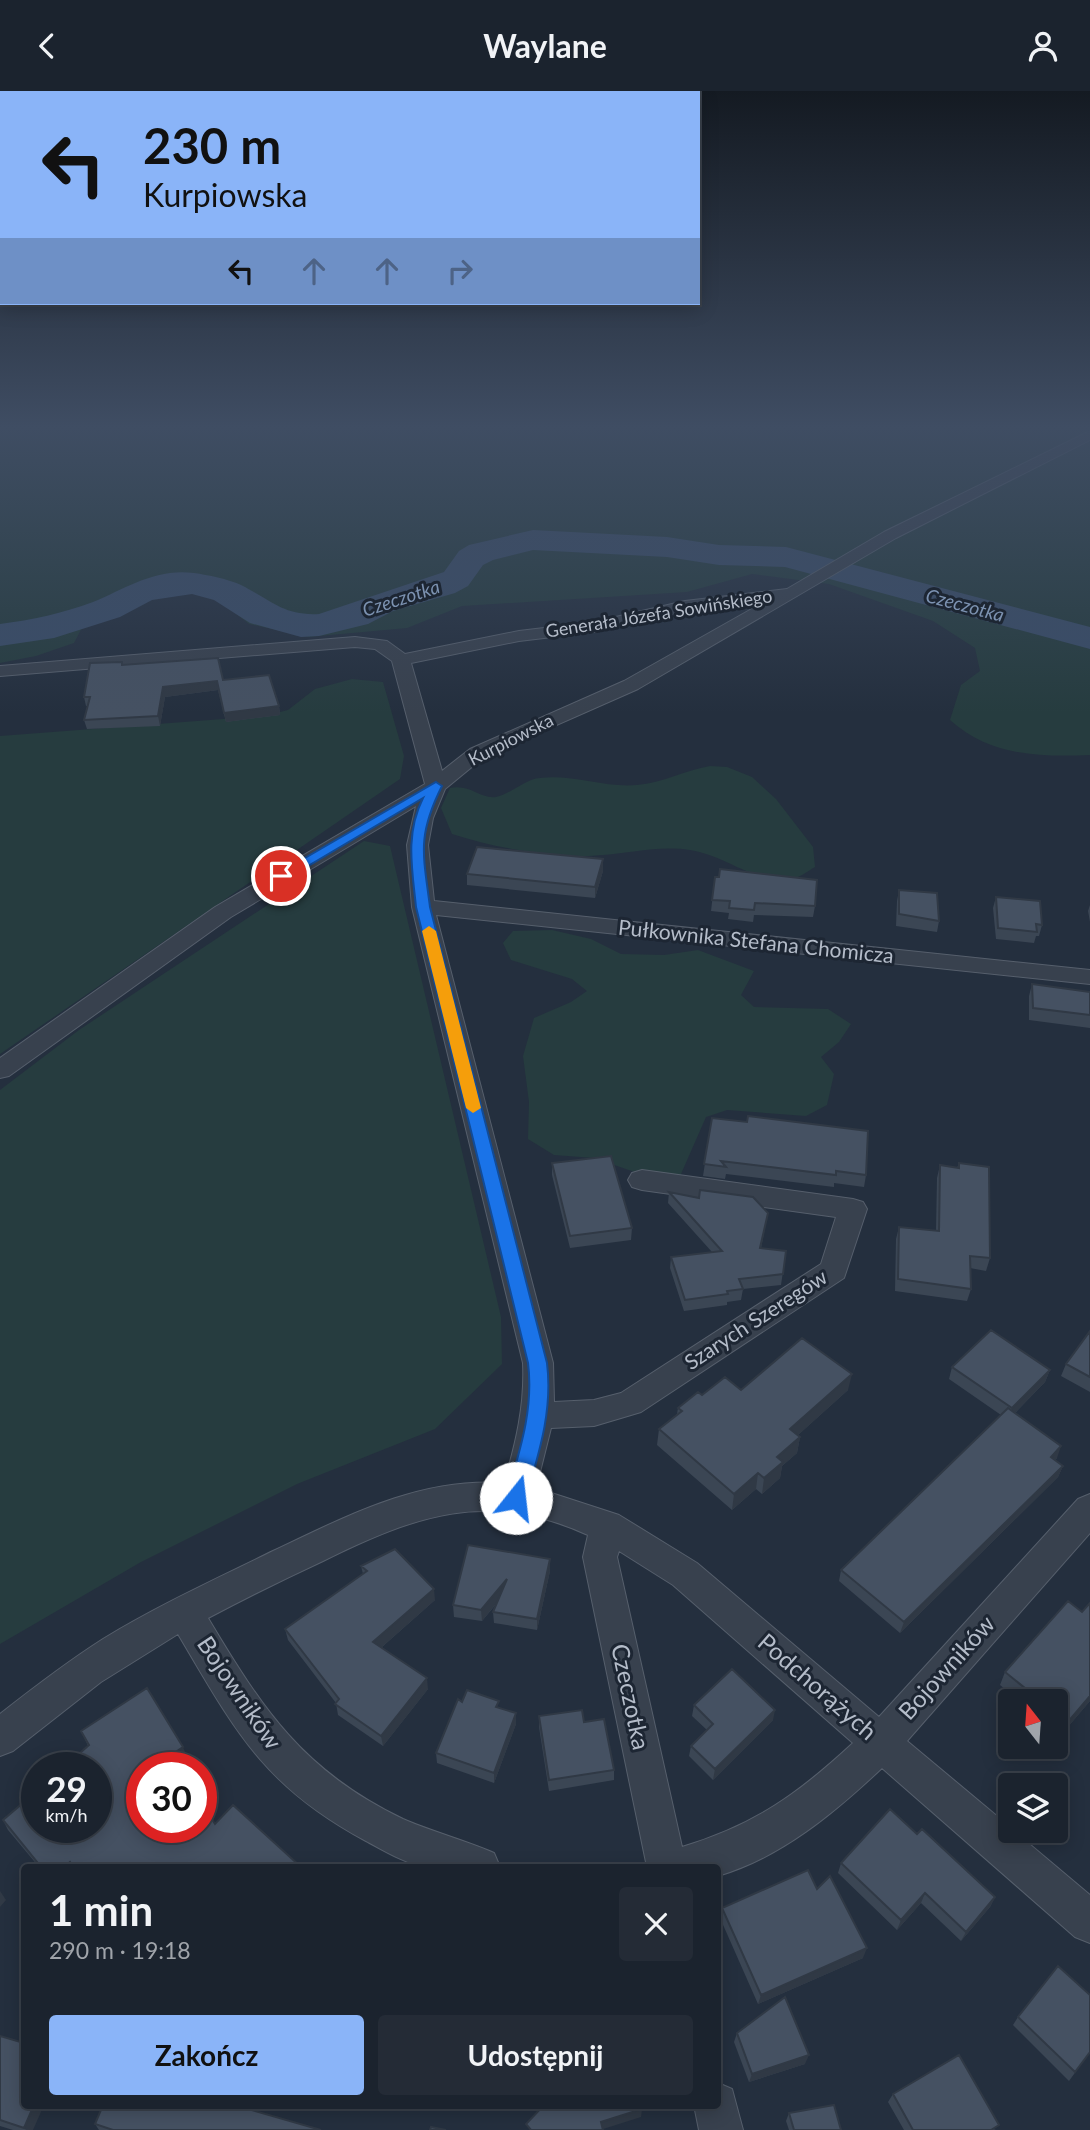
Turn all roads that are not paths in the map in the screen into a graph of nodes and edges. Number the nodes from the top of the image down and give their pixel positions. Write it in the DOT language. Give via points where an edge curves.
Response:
graph roads {
  1 [pos="916,522"];
  2 [pos="791,594"];
  3 [pos="401,660"];
  4 [pos="0,671"];
  5 [pos="436,786"];
  6 [pos="423,907"];
  7 [pos="1090,977"];
  8 [pos="0,1070"];
  9 [pos="642,1181"];
  10 [pos="539,1416"];
  11 [pos="516,1498"];
  12 [pos="1090,1509"];
  13 [pos="607,1526"];
  14 [pos="185,1613"];
  15 [pos="0,1738"];
  16 [pos="881,1741"];
  17 [pos="469,1864"];
  18 [pos="666,1864"];
  19 [pos="690,1864"];
  20 [pos="1090,1922"];
  21 [pos="717,2109"];
  22 [pos="721,2130"];
  1 -- 2 [label="street, Generała Józefa Sowińskiego"];
  2 -- 3 [label="street, Generała Józefa Sowińskiego" via="685,606 594,627 519,635"];
  2 -- 5 [label="street, Kurpiowska" via="631,685 477,753"];
  3 -- 4 [label="street" via="394,649 355,642"];
  3 -- 5 [label="street"];
  5 -- 6 [label="street" via="422,814 416,843"];
  5 -- 8 [label="street, Kurpiowska" via="223,912"];
  6 -- 7 [label="street, Pułkownika Stefana Chomicza"];
  6 -- 10 [label="street" via="538,1363"];
  9 -- 10 [label="street, Szarych Szeregów" via="853,1209 834,1270 614,1409"];
  10 -- 11 [label="street"];
  11 -- 13 [label="street, Podchorążych"];
  11 -- 14 [label="street, Podchorążych" via="456,1497 408,1507"];
  12 -- 16 [label="street, Bojowników"];
  13 -- 16 [label="street, Podchorążych" via="685,1574"];
  13 -- 18 [label="street, Czeczotka" via="600,1557"];
  14 -- 15 [label="street, Podchorążych" via="119,1650"];
  14 -- 17 [label="street, Bojowników" via="257,1730 300,1774 370,1825 434,1854"];
  16 -- 19 [label="street, Bojowników" via="818,1802 784,1825 742,1847"];
  16 -- 20 [label="street, Podchorążych"];
  21 -- 22 [label="street"];
}
